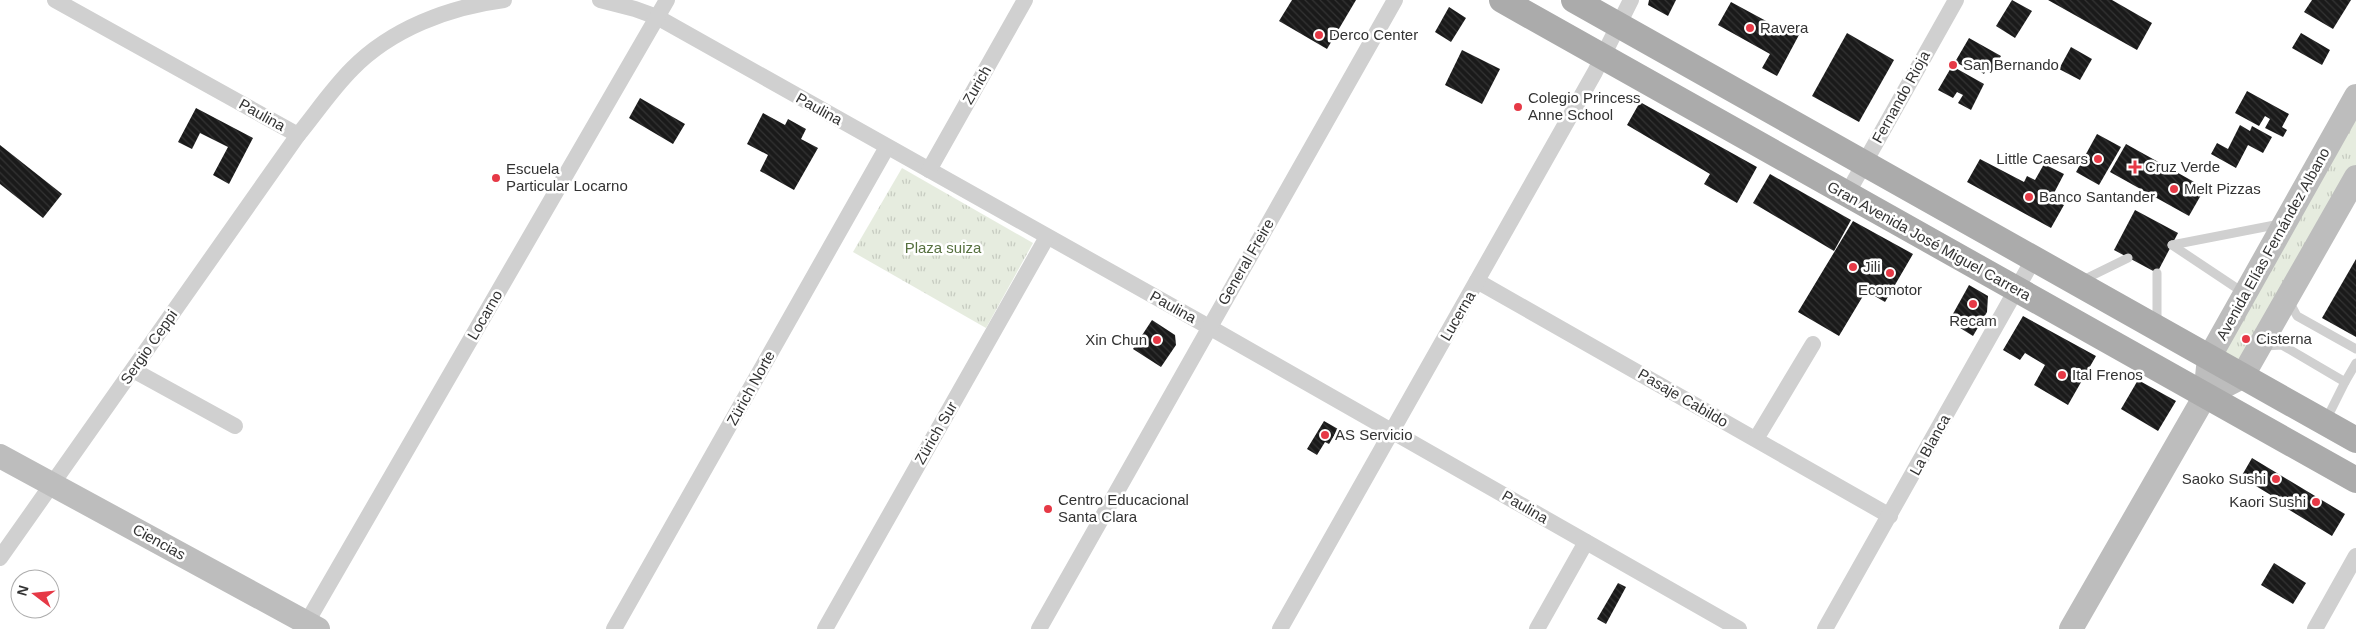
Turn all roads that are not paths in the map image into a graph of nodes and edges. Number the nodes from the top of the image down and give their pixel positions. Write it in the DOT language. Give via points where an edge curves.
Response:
graph roads {
  1 [pos="55,0"];
  2 [pos="504,0"];
  3 [pos="600,0"];
  4 [pos="667,0"];
  5 [pos="1025,0"];
  6 [pos="1395,0"];
  7 [pos="1502,0"];
  8 [pos="1574,0"];
  9 [pos="1632,0"];
  10 [pos="1956,0"];
  11 [pos="469,3"];
  12 [pos="657,17"];
  13 [pos="1618,25"];
  14 [pos="1604,57"];
  15 [pos="2356,96"];
  16 [pos="298,135"];
  17 [pos="887,147"];
  18 [pos="1864,164"];
  19 [pos="929,170"];
  20 [pos="2356,177"];
  21 [pos="1847,194"];
  22 [pos="2285,223"];
  23 [pos="1047,237"];
  24 [pos="2128,258"];
  25 [pos="2033,260"];
  26 [pos="2157,273"];
  27 [pos="1477,281"];
  28 [pos="2076,284"];
  29 [pos="2016,290"];
  30 [pos="2245,294"];
  31 [pos="2288,298"];
  32 [pos="1209,327"];
  33 [pos="2156,329"];
  34 [pos="1813,344"];
  35 [pos="2260,348"];
  36 [pos="2356,349"];
  37 [pos="2208,358"];
  38 [pos="2356,364"];
  39 [pos="133,370"];
  40 [pos="2242,377"];
  41 [pos="2345,382"];
  42 [pos="2205,396"];
  43 [pos="2325,423"];
  44 [pos="235,426"];
  45 [pos="1392,431"];
  46 [pos="1756,439"];
  47 [pos="2356,440"];
  48 [pos="0,456"];
  49 [pos="2356,480"];
  50 [pos="52,484"];
  51 [pos="1890,516"];
  52 [pos="1586,542"];
  53 [pos="2356,556"];
  54 [pos="0,558"];
  55 [pos="309,627"];
  56 [pos="614,629"];
  57 [pos="825,629"];
  58 [pos="1039,629"];
  59 [pos="1280,629"];
  60 [pos="1536,629"];
  61 [pos="1739,629"];
  62 [pos="1825,629"];
  63 [pos="2071,629"];
  64 [pos="2315,629"];
  1 -- 16 [label="street, Paulina"];
  2 -- 11 [label="street, Paulina"];
  3 -- 12 [label="street, Paulina"];
  4 -- 12 [label="street, Locarno"];
  5 -- 19 [label="street, Zurich"];
  6 -- 32 [label="street, General Freire"];
  7 -- 14 [label="main road, Gran Avenida José Miguel Carrera"];
  8 -- 13 [label="main road"];
  9 -- 13 [label="street, Lucerna"];
  10 -- 18 [label="street, Fernando Rioja"];
  11 -- 16 [label="street, Paulina" via="407,29 368,54 337,85"];
  12 -- 17 [label="street, Paulina"];
  12 -- 55 [label="street, Locarno"];
  13 -- 14 [label="street, Lucerna"];
  13 -- 18 [label="main road"];
  14 -- 21 [label="main road, Gran Avenida José Miguel Carrera"];
  14 -- 27 [label="street, Lucerna"];
  15 -- 22 [label="main road, Avenida Elías Fernández Albano"];
  16 -- 39 [label="street, Sergio Ceppi"];
  17 -- 19 [label="street, Paulina"];
  17 -- 56 [label="street, Zürich Norte"];
  18 -- 21 [label="street, Fernando Rioja"];
  18 -- 25 [label="main road"];
  19 -- 23 [label="street, Paulina"];
  20 -- 31 [label="main road"];
  21 -- 29 [label="main road, Gran Avenida José Miguel Carrera"];
  22 -- 30 [label="main road, Avenida Elías Fernández Albano"];
  22 -- 30 [label="lane" via="2172,245"];
  23 -- 32 [label="street, Paulina"];
  23 -- 57 [label="street, Zürich Sur"];
  24 -- 28 [label="lane"];
  25 -- 28 [label="main road"];
  25 -- 29 [label="street, La Blanca"];
  26 -- 33 [label="lane"];
  27 -- 45 [label="street, Lucerna"];
  27 -- 46 [label="street, Pasaje Cabildo"];
  28 -- 33 [label="main road"];
  29 -- 42 [label="main road, Gran Avenida José Miguel Carrera"];
  29 -- 51 [label="street, La Blanca"];
  30 -- 37 [label="main road, Avenida Elías Fernández Albano"];
  31 -- 35 [label="main road"];
  31 -- 36 [label="lane" via="2297,316"];
  32 -- 45 [label="street, Paulina"];
  32 -- 58 [label="street, General Freire"];
  33 -- 37 [label="main road"];
  34 -- 46 [label="street"];
  35 -- 40 [label="main road"];
  35 -- 41 [label="lane" via="2282,345"];
  37 -- 40 [label="main road"];
  37 -- 42 [label="main road, Avenida Elías Fernández Albano"];
  38 -- 41 [label="lane"];
  39 -- 44 [label="street"];
  39 -- 50 [label="street, Sergio Ceppi"];
  40 -- 42 [label="main road"];
  40 -- 43 [label="main road"];
  41 -- 43 [label="lane"];
  42 -- 49 [label="main road, Gran Avenida José Miguel Carrera"];
  42 -- 63 [label="main road, Avenida Elías Fernández Albano"];
  43 -- 47 [label="main road"];
  45 -- 52 [label="street, Paulina"];
  45 -- 59 [label="street, Lucerna"];
  46 -- 51 [label="street, Pasaje Cabildo"];
  48 -- 50 [label="main road, Ciencias"];
  50 -- 54 [label="street, Sergio Ceppi"];
  50 -- 55 [label="main road, Ciencias"];
  51 -- 62 [label="street, La Blanca"];
  52 -- 60 [label="street"];
  52 -- 61 [label="street, Paulina"];
  53 -- 64 [label="street"];
}
